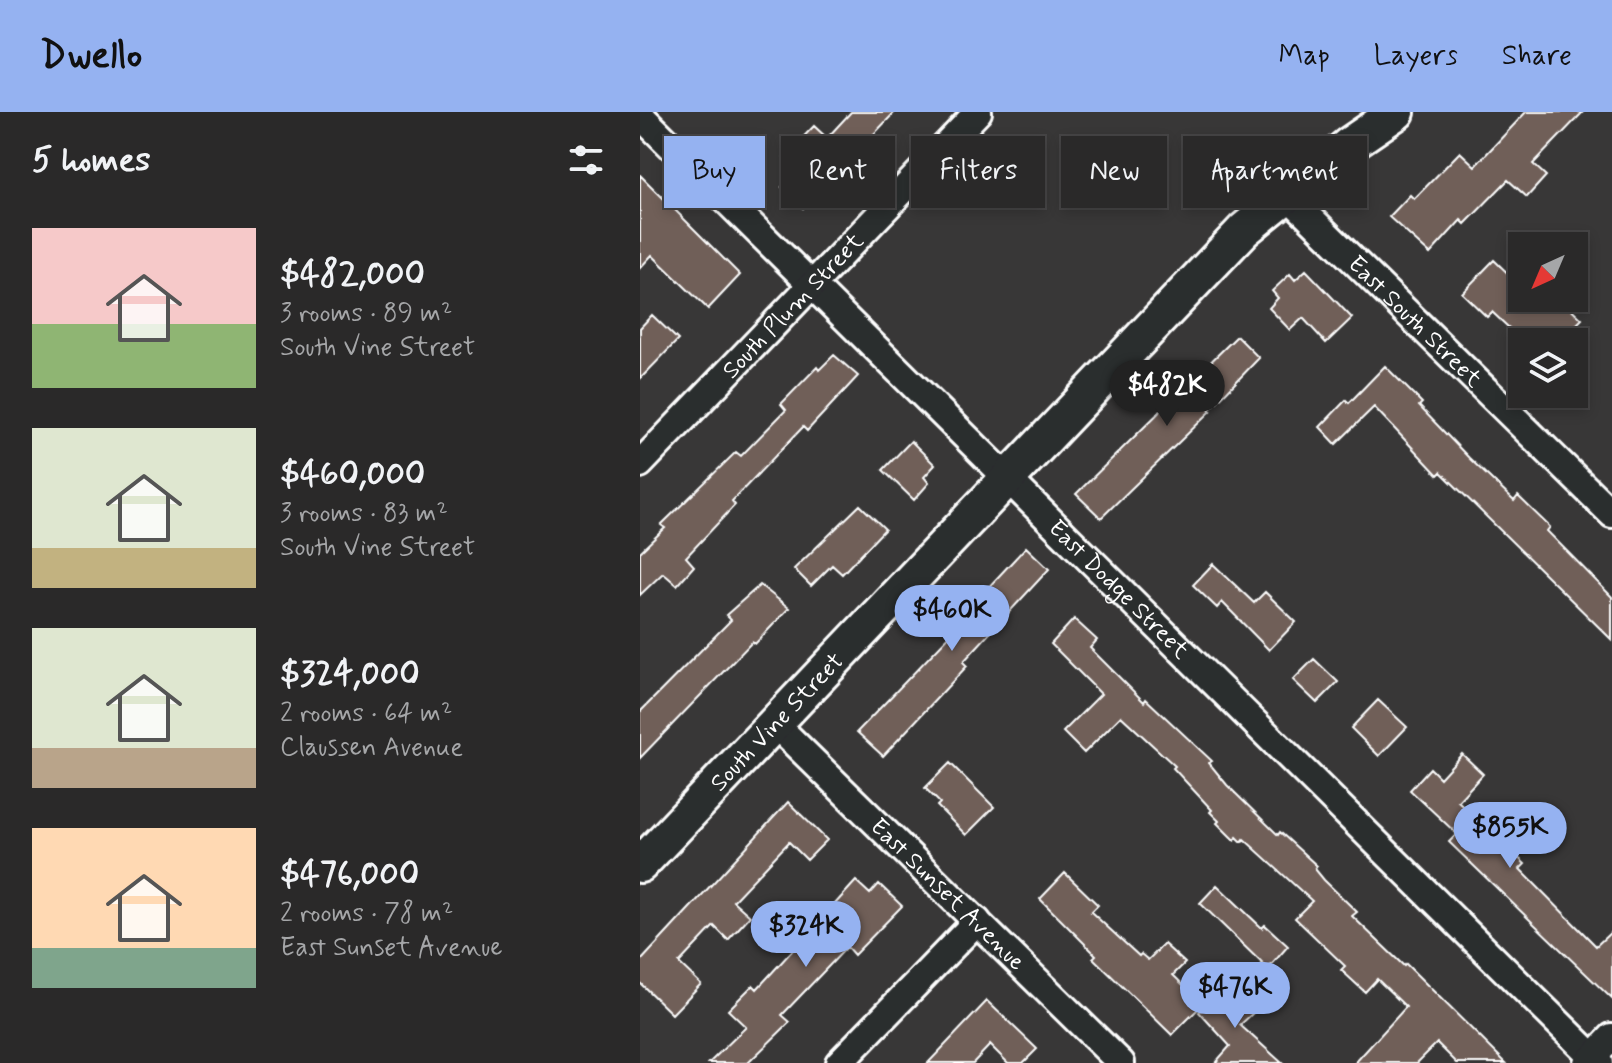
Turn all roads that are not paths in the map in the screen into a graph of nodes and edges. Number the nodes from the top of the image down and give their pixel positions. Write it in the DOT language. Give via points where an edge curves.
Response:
graph roads {
  1 [pos="978,112"];
  2 [pos="1397,112"];
  3 [pos="640,115"];
  4 [pos="1362,136"];
  5 [pos="1271,208"];
  6 [pos="1300,208"];
  7 [pos="813,284"];
  8 [pos="640,464"];
  9 [pos="1009,478"];
  10 [pos="1612,514"];
  11 [pos="774,723"];
  12 [pos="640,865"];
  13 [pos="977,921"];
  14 [pos="1612,1037"];
  15 [pos="1593,1061"];
  16 [pos="839,1063"];
  17 [pos="1121,1063"];
  1 -- 7 [label="street, South Plum Street"];
  2 -- 4 [label="street, South Vine Street"];
  3 -- 7 [label="street, East Dodge Street"];
  5 -- 9 [label="street, South Vine Street" via="1244,230"];
  6 -- 10 [label="street, East South Street"];
  7 -- 8 [label="street, South Plum Street"];
  7 -- 9 [label="street, East Dodge Street"];
  9 -- 11 [label="street, South Vine Street"];
  9 -- 15 [label="street, East Dodge Street"];
  11 -- 12 [label="street, South Vine Street"];
  11 -- 13 [label="street, East Sunset Avenue"];
  13 -- 16 [label="street"];
  13 -- 17 [label="street, East Sunset Avenue"];
  14 -- 15 [label="street"];
}
